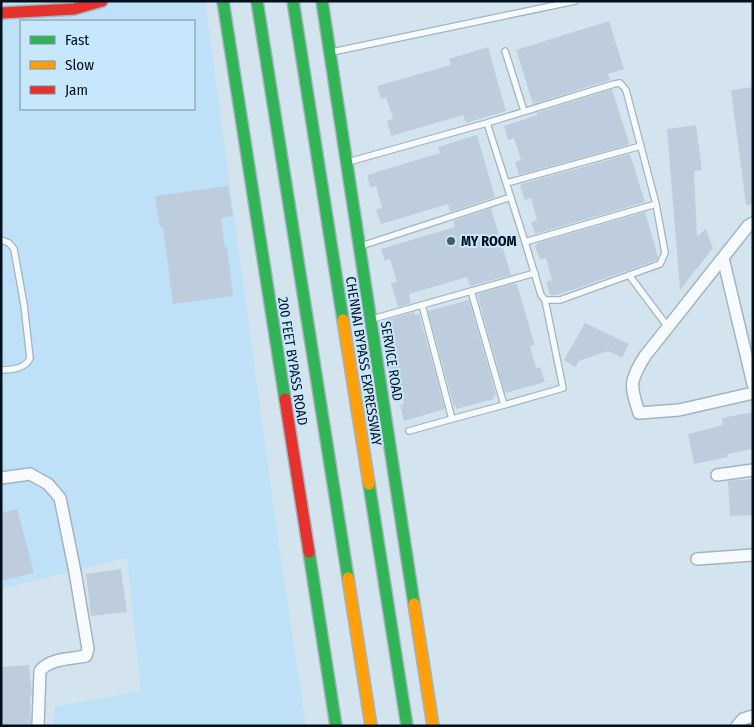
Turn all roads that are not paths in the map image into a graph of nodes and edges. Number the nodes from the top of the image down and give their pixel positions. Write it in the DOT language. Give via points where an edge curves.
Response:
graph roads {
  1 [pos="102,1"];
  2 [pos="223,1"];
  3 [pos="257,1"];
  4 [pos="292,1"];
  5 [pos="322,1"];
  6 [pos="575,1"];
  7 [pos="1,13"];
  8 [pos="505,51"];
  9 [pos="331,52"];
  10 [pos="524,112"];
  11 [pos="488,123"];
  12 [pos="641,146"];
  13 [pos="346,163"];
  14 [pos="507,183"];
  15 [pos="511,197"];
  16 [pos="656,204"];
  17 [pos="753,223"];
  18 [pos="2,238"];
  19 [pos="525,242"];
  20 [pos="359,247"];
  21 [pos="723,258"];
  22 [pos="535,273"];
  23 [pos="628,275"];
  24 [pos="471,291"];
  25 [pos="545,300"];
  26 [pos="422,305"];
  27 [pos="376,318"];
  28 [pos="668,327"];
  29 [pos="1,370"];
  30 [pos="753,384"];
  31 [pos="753,393"];
  32 [pos="504,405"];
  33 [pos="452,419"];
  34 [pos="409,431"];
  35 [pos="753,470"];
  36 [pos="717,475"];
  37 [pos="1,478"];
  38 [pos="753,555"];
  39 [pos="697,559"];
  40 [pos="753,716"];
  41 [pos="38,726"];
  42 [pos="336,726"];
  43 [pos="370,726"];
  44 [pos="407,726"];
  45 [pos="433,726"];
  46 [pos="737,726"];
  1 -- 7 [label="main road" via="74,9"];
  2 -- 42 [label="main road, 200 FEET BYPASS ROAD"];
  3 -- 43 [label="main road"];
  4 -- 44 [label="main road, CHENNAI BYPASS EXPRESSWAY"];
  5 -- 9 [label="main road, SERVICE ROAD"];
  6 -- 9 [label="lane"];
  8 -- 10 [label="lane"];
  9 -- 13 [label="main road, SERVICE ROAD"];
  10 -- 11 [label="lane"];
  10 -- 12 [label="lane" via="620,83 626,90"];
  11 -- 13 [label="lane"];
  11 -- 14 [label="lane"];
  12 -- 14 [label="lane"];
  12 -- 16 [label="lane"];
  13 -- 20 [label="main road, SERVICE ROAD"];
  14 -- 15 [label="lane"];
  15 -- 19 [label="lane"];
  15 -- 20 [label="lane"];
  16 -- 19 [label="lane"];
  16 -- 23 [label="lane" via="665,253 660,264"];
  17 -- 21 [label="street"];
  18 -- 29 [label="lane" via="14,249 30,358 22,367"];
  19 -- 22 [label="lane"];
  20 -- 45 [label="main road, SERVICE ROAD"];
  21 -- 28 [label="street"];
  21 -- 30 [label="street"];
  22 -- 24 [label="lane"];
  22 -- 25 [label="lane"];
  23 -- 25 [label="lane" via="560,300"];
  23 -- 28 [label="lane"];
  24 -- 26 [label="lane"];
  24 -- 32 [label="lane"];
  25 -- 32 [label="lane" via="563,388"];
  26 -- 27 [label="lane"];
  26 -- 33 [label="lane"];
  28 -- 31 [label="street" via="634,374 631,389 639,413 679,410"];
  32 -- 33 [label="lane"];
  33 -- 34 [label="lane"];
  35 -- 36 [label="street"];
  37 -- 41 [label="street" via="30,474 48,484 60,498 88,649 86,656 50,663 40,671"];
  38 -- 39 [label="street"];
  40 -- 46 [label="street" via="743,719"];
}
